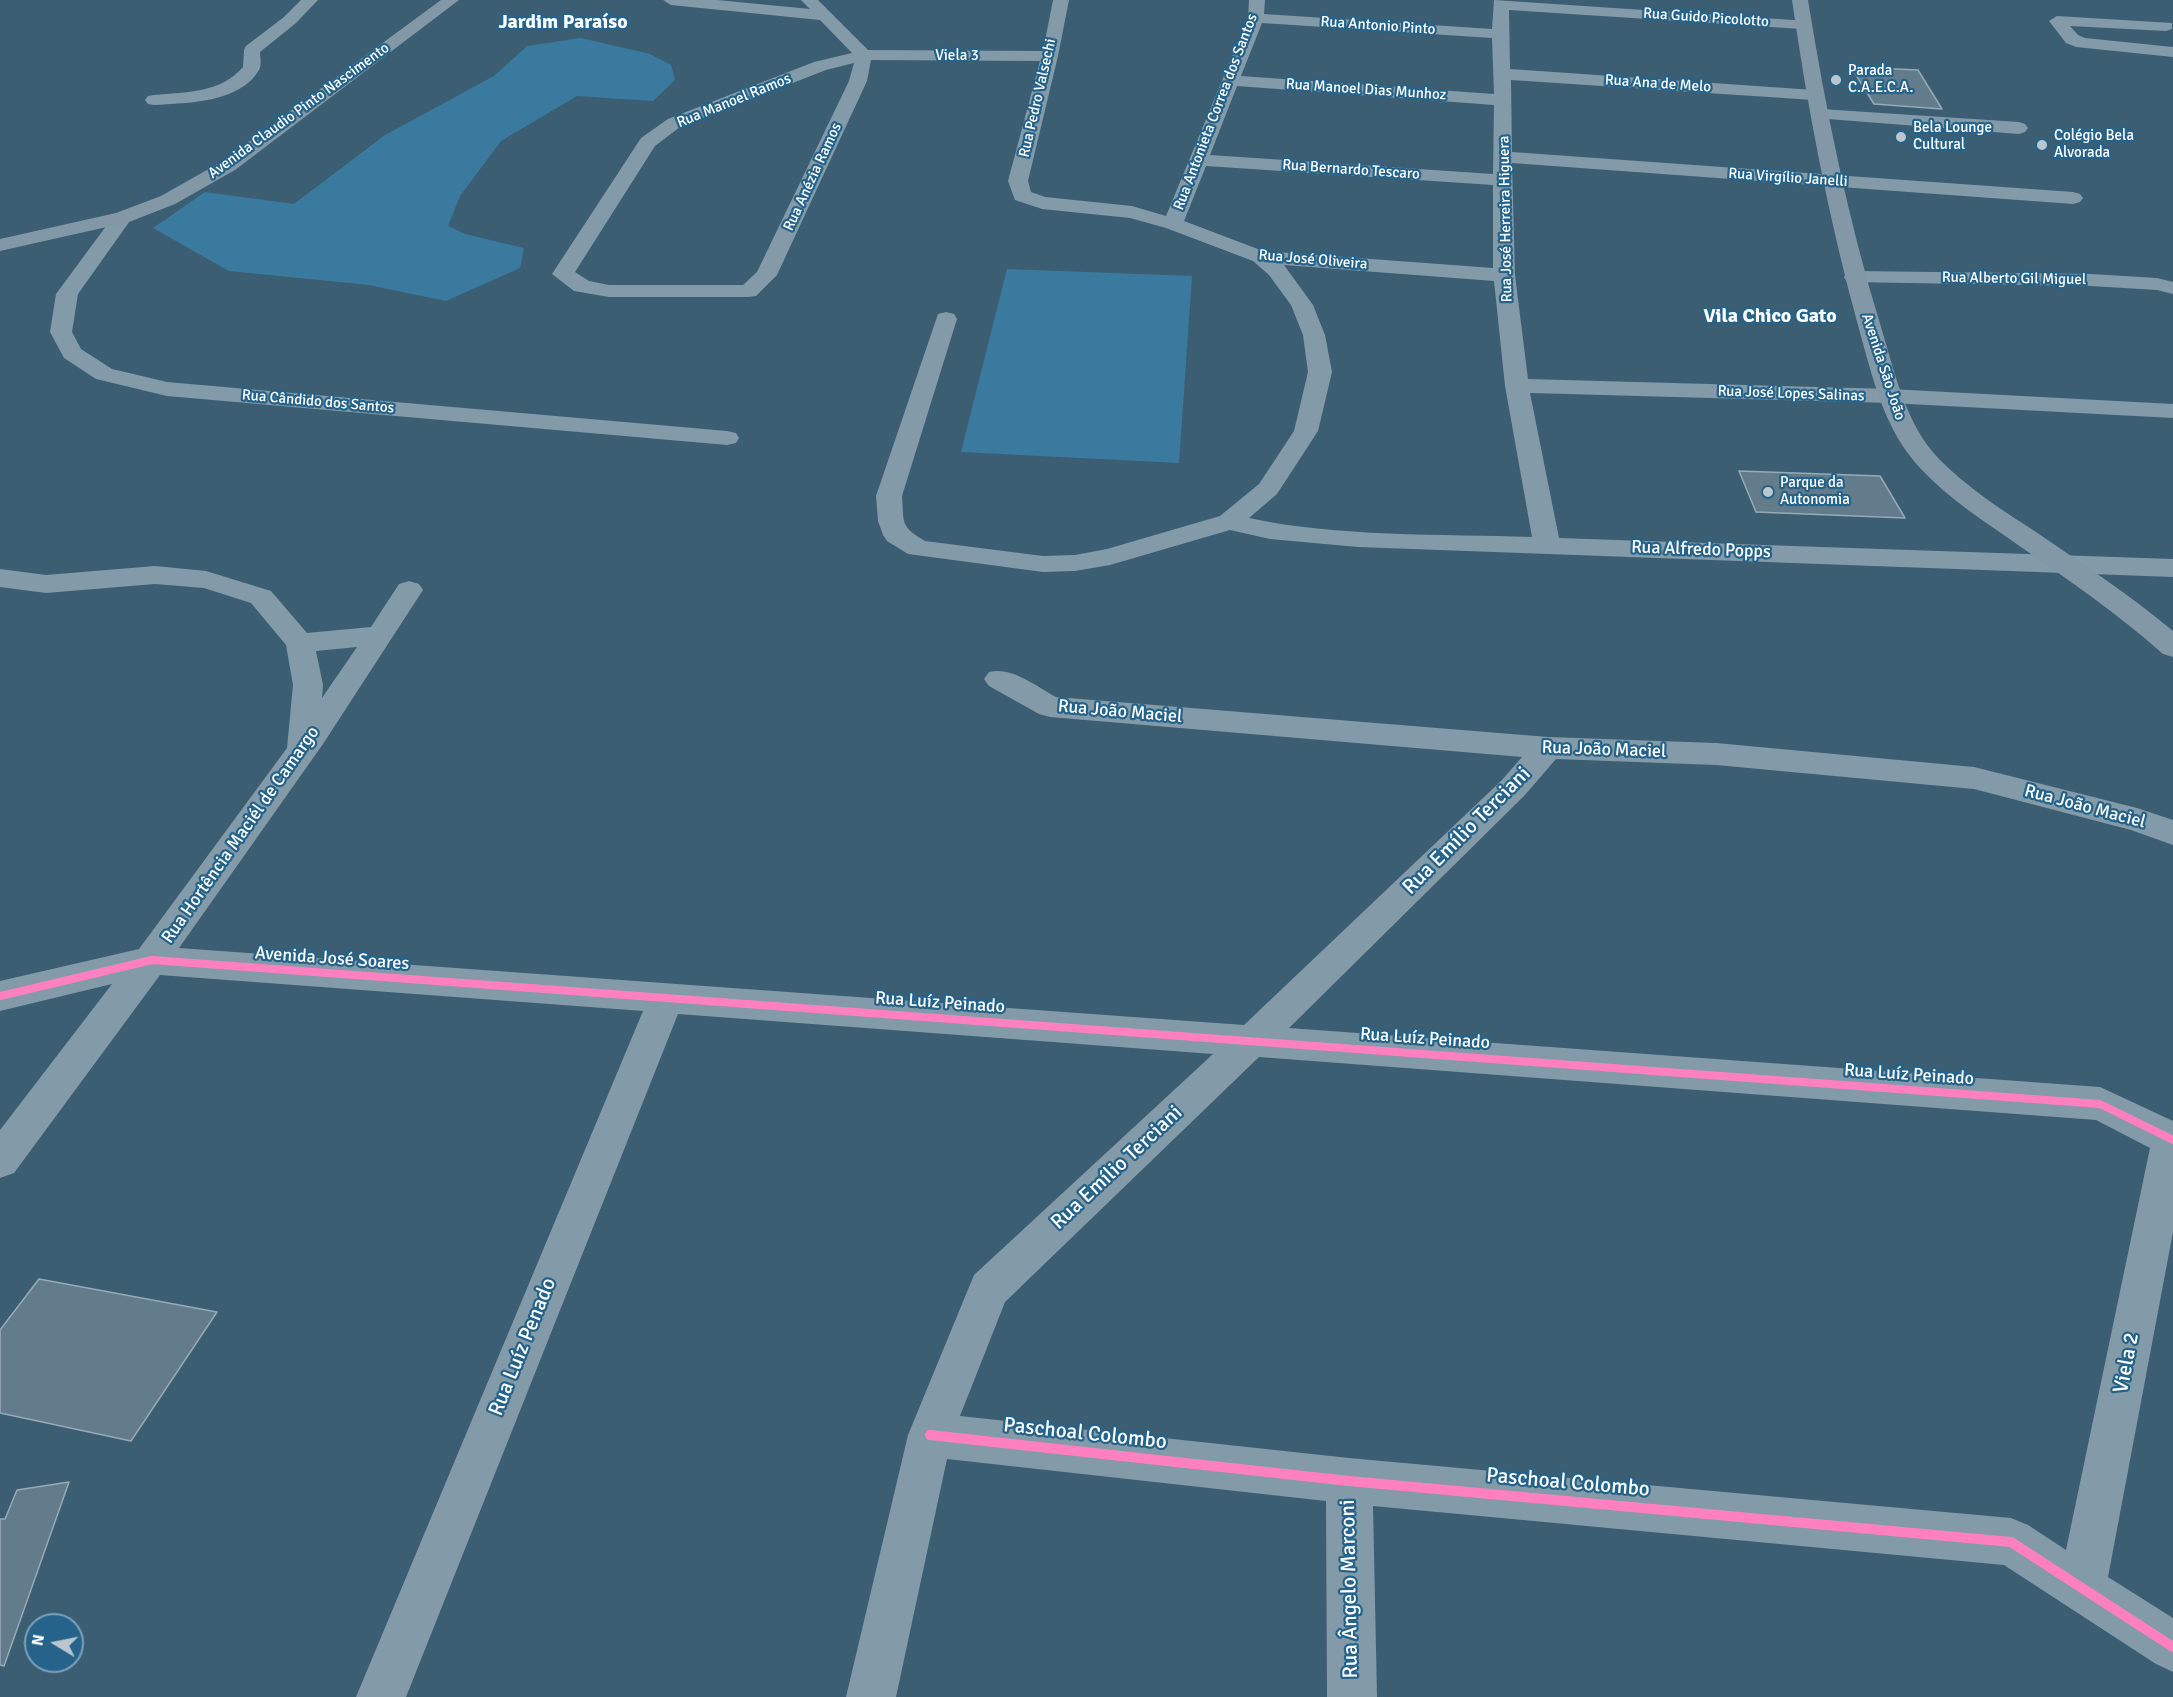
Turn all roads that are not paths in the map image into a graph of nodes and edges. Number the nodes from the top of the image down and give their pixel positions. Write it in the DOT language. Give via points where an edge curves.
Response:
graph roads {
  1 [pos="310,0"];
  2 [pos="451,0"];
  3 [pos="671,0"];
  4 [pos="809,0"];
  5 [pos="1061,0"];
  6 [pos="1800,0"];
  7 [pos="1502,3"];
  8 [pos="1256,9"];
  9 [pos="2150,9"];
  10 [pos="826,16"];
  11 [pos="1802,24"];
  12 [pos="2169,31"];
  13 [pos="1500,34"];
  14 [pos="2173,52"];
  15 [pos="864,55"];
  16 [pos="1050,56"];
  17 [pos="1501,74"];
  18 [pos="1231,80"];
  19 [pos="154,100"];
  20 [pos="1502,100"];
  21 [pos="1817,105"];
  22 [pos="2019,128"];
  23 [pos="1502,157"];
  24 [pos="1199,160"];
  25 [pos="1502,180"];
  26 [pos="1832,181"];
  27 [pos="1022,196"];
  28 [pos="2073,198"];
  29 [pos="122,218"];
  30 [pos="1173,224"];
  31 [pos="0,245"];
  32 [pos="1260,257"];
  33 [pos="1504,275"];
  34 [pos="1855,277"];
  35 [pos="2173,288"];
  36 [pos="748,291"];
  37 [pos="946,319"];
  38 [pos="1517,386"];
  39 [pos="1890,396"];
  40 [pos="2173,411"];
  41 [pos="727,438"];
  42 [pos="1229,522"];
  43 [pos="1547,544"];
  44 [pos="2065,565"];
  45 [pos="2173,568"];
  46 [pos="0,578"];
  47 [pos="409,590"];
  48 [pos="381,635"];
  49 [pos="300,643"];
  50 [pos="2173,647"];
  51 [pos="999,679"];
  52 [pos="1548,748"];
  53 [pos="302,751"];
  54 [pos="2173,833"];
  55 [pos="152,960"];
  56 [pos="0,996"];
  57 [pos="666,998"];
  58 [pos="1252,1041"];
  59 [pos="2172,1139"];
  60 [pos="0,1160"];
  61 [pos="930,1435"];
  62 [pos="1349,1481"];
  63 [pos="2082,1588"];
  64 [pos="2173,1647"];
  65 [pos="381,1697"];
  66 [pos="871,1697"];
  67 [pos="1352,1697"];
  1 -- 19 [label="street" via="252,50 252,68 240,81 212,93"];
  2 -- 29 [label="main road, Avenida Claudio Pinto Nascimento" via="228,165 168,200"];
  3 -- 10 [label="street"];
  4 -- 10 [label="street"];
  5 -- 16 [label="street, Rua Pedro Valsechi"];
  6 -- 11 [label="main road, Avenida São João"];
  7 -- 11 [label="street, Rua Guido Picolotto"];
  7 -- 13 [label="street, Rua José Herreira Higuera"];
  8 -- 13 [label="street, Rua Antonio Pinto"];
  8 -- 18 [label="street, Rua Antonieta Correa dos Santos"];
  9 -- 12 [label="street"];
  10 -- 15 [label="street"];
  11 -- 21 [label="main road, Avenida São João"];
  12 -- 14 [label="street" via="2058,21 2072,39 2082,43"];
  13 -- 17 [label="street, Rua José Herreira Higuera"];
  15 -- 16 [label="street, Viela 3"];
  15 -- 36 [label="street, Rua Anézia Ramos" via="858,81 766,275"];
  15 -- 36 [label="street, Rua Manoel Ramos" via="820,66 674,123 648,142 563,274 582,286 609,291"];
  16 -- 27 [label="street, Rua Pedro Valsechi" via="1018,181"];
  17 -- 20 [label="street, Rua José Herreira Higuera"];
  17 -- 21 [label="street, Rua Ana de Melo"];
  18 -- 20 [label="street, Rua Manoel Dias Munhoz"];
  18 -- 24 [label="street, Rua Antonieta Correa dos Santos"];
  20 -- 23 [label="street, Rua José Herreira Higuera"];
  21 -- 22 [label="street, Rua Ana de Melo"];
  21 -- 26 [label="main road, Avenida São João"];
  23 -- 25 [label="street, Rua José Herreira Higuera"];
  23 -- 26 [label="street, Rua Virgílio Janelli"];
  24 -- 25 [label="street, Rua Bernardo Tescaro"];
  24 -- 30 [label="street, Rua Antonieta Correa dos Santos"];
  25 -- 33 [label="street, Rua José Herreira Higuera"];
  26 -- 28 [label="street, Rua Virgílio Janelli"];
  26 -- 34 [label="main road, Avenida São João"];
  27 -- 30 [label="street, Rua José Oliveira" via="1042,203 1132,212"];
  29 -- 31 [label="main road, Avenida Claudio Pinto Nascimento"];
  29 -- 41 [label="street, Rua Cândido dos Santos" via="67,294 61,332 72,353 104,374 167,389"];
  30 -- 32 [label="street, Rua José Oliveira"];
  32 -- 33 [label="street, Rua José Oliveira"];
  32 -- 42 [label="street" via="1277,270 1302,305 1314,335 1320,372 1306,431 1268,489"];
  33 -- 38 [label="street, Rua José Herreira Higuera"];
  34 -- 35 [label="street, Rua Alberto Gil Miguel" via="2091,280"];
  34 -- 39 [label="main road, Avenida São João"];
  37 -- 42 [label="street" via="889,496 896,535 918,548 1042,564 1075,563 1110,557"];
  38 -- 39 [label="street, Rua José Lopes Salinas"];
  38 -- 43 [label="street, Rua José Herreira Higuera"];
  39 -- 40 [label="street, Rua José Lopes Salinas"];
  39 -- 44 [label="main road, Avenida São João" via="1904,432 1942,476"];
  42 -- 43 [label="street, Rua Alfredo Popps" via="1270,531 1358,538"];
  43 -- 44 [label="street, Rua Alfredo Popps"];
  44 -- 45 [label="street, Rua Alfredo Popps"];
  44 -- 50 [label="main road, Avenida São João"];
  46 -- 49 [label="street" via="46,584 155,575 206,580 261,597"];
  47 -- 48 [label="street, Rua Hortência Maciél de Camargo"];
  48 -- 49 [label="street"];
  48 -- 53 [label="street, Rua Hortência Maciél de Camargo"];
  49 -- 53 [label="street" via="308,685"];
  51 -- 52 [label="street, Rua João Maciel" via="1050,707"];
  52 -- 54 [label="street, Rua João Maciel" via="1716,754 1974,778"];
  52 -- 58 [label="street, Rua Emílio Terciani" via="1513,788"];
  53 -- 55 [label="street, Rua Hortência Maciél de Camargo"];
  55 -- 56 [label="street, Avenida José Soares"];
  55 -- 57 [label="street, Avenida José Soares"];
  55 -- 60 [label="street, Rua Hortência Maciél de Camargo"];
  57 -- 58 [label="street, Rua Luíz Peinado"];
  57 -- 65 [label="street, Rua Luíz Penado"];
  58 -- 59 [label="street, Rua Luíz Peinado" via="2100,1104"];
  58 -- 61 [label="street, Rua Emílio Terciani" via="989,1289"];
  59 -- 63 [label="street, Viela 2"];
  61 -- 62 [label="street, Paschoal Colombo"];
  61 -- 66 [label="street, Rua Emílio Terciani"];
  62 -- 63 [label="street, Paschoal Colombo" via="2011,1542"];
  62 -- 67 [label="street, Rua Ângelo Marconi"];
  63 -- 64 [label="street, Paschoal Colombo"];
}
